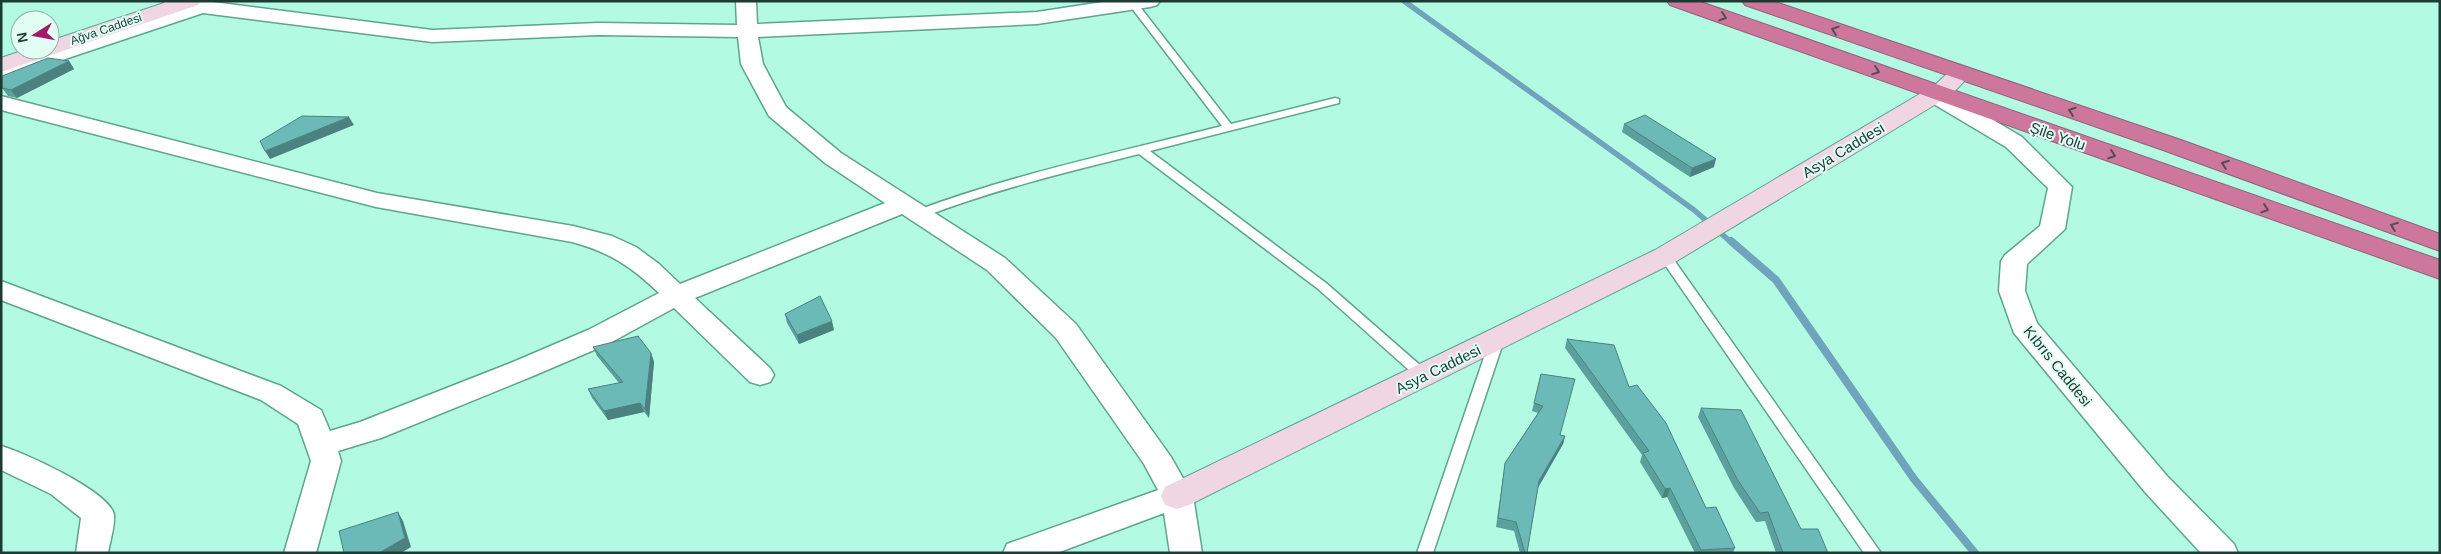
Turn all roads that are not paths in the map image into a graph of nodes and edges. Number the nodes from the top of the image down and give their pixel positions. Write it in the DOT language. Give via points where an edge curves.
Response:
graph roads {
  1 [pos="746,1"];
  2 [pos="1677,1"];
  3 [pos="1752,1"];
  4 [pos="186,3"];
  5 [pos="1142,3"];
  6 [pos="747,31"];
  7 [pos="60,45"];
  8 [pos="16,60"];
  9 [pos="1,65"];
  10 [pos="1961,73"];
  11 [pos="1,78"];
  12 [pos="1936,94"];
  13 [pos="1335,101"];
  14 [pos="1,103"];
  15 [pos="1229,128"];
  16 [pos="1141,150"];
  17 [pos="912,209"];
  18 [pos="2440,244"];
  19 [pos="1665,256"];
  20 [pos="2440,270"];
  21 [pos="1,290"];
  22 [pos="675,296"];
  23 [pos="1497,340"];
  24 [pos="760,375"];
  25 [pos="1424,376"];
  26 [pos="320,445"];
  27 [pos="1,457"];
  28 [pos="1177,496"];
  29 [pos="92,553"];
  30 [pos="300,553"];
  31 [pos="1019,553"];
  32 [pos="1186,553"];
  33 [pos="1425,553"];
  34 [pos="1873,553"];
  35 [pos="2222,553"];
  1 -- 6 [label="street"];
  2 -- 12 [label="highway, Şile Yolu, one-way"];
  10 -- 3 [label="highway, Şile Yolu, one-way"];
  4 -- 6 [label="street" via="432,36 598,29"];
  4 -- 7 [label="street, Ağva Caddesi"];
  4 -- 11 [label="street"];
  5 -- 6 [label="street" via="1037,18"];
  5 -- 15 [label="lane"];
  6 -- 17 [label="street" via="752,64 777,111 834,158"];
  8 -- 9 [label="street"];
  10 -- 12 [label="street, Asya Caddesi"];
  18 -- 10 [label="highway, Şile Yolu, one-way" via="2181,148"];
  12 -- 19 [label="street, Asya Caddesi"];
  12 -- 20 [label="highway, Şile Yolu, one-way"];
  12 -- 35 [label="street, Kıbrıs Caddesi" via="2014,142 2060,187 2052,229 2014,261 2012,291 2024,326 2156,484"];
  13 -- 15 [label="lane"];
  14 -- 22 [label="street" via="376,200 603,242 627,253 650,270"];
  15 -- 16 [label="lane"];
  16 -- 17 [label="lane"];
  16 -- 25 [label="lane" via="1312,276"];
  17 -- 22 [label="street"];
  17 -- 28 [label="street" via="996,264 1066,330 1156,457"];
  19 -- 23 [label="street, Asya Caddesi"];
  19 -- 34 [label="lane"];
  21 -- 26 [label="street" via="271,393 312,418"];
  22 -- 24 [label="street"];
  22 -- 26 [label="street" via="598,337 523,369 370,430"];
  23 -- 25 [label="street, Asya Caddesi"];
  23 -- 33 [label="lane"];
  25 -- 28 [label="street, Asya Caddesi"];
  26 -- 30 [label="street" via="326,461"];
  27 -- 29 [label="street" via="62,486 98,514"];
  28 -- 31 [label="street"];
  28 -- 32 [label="street"];
}
